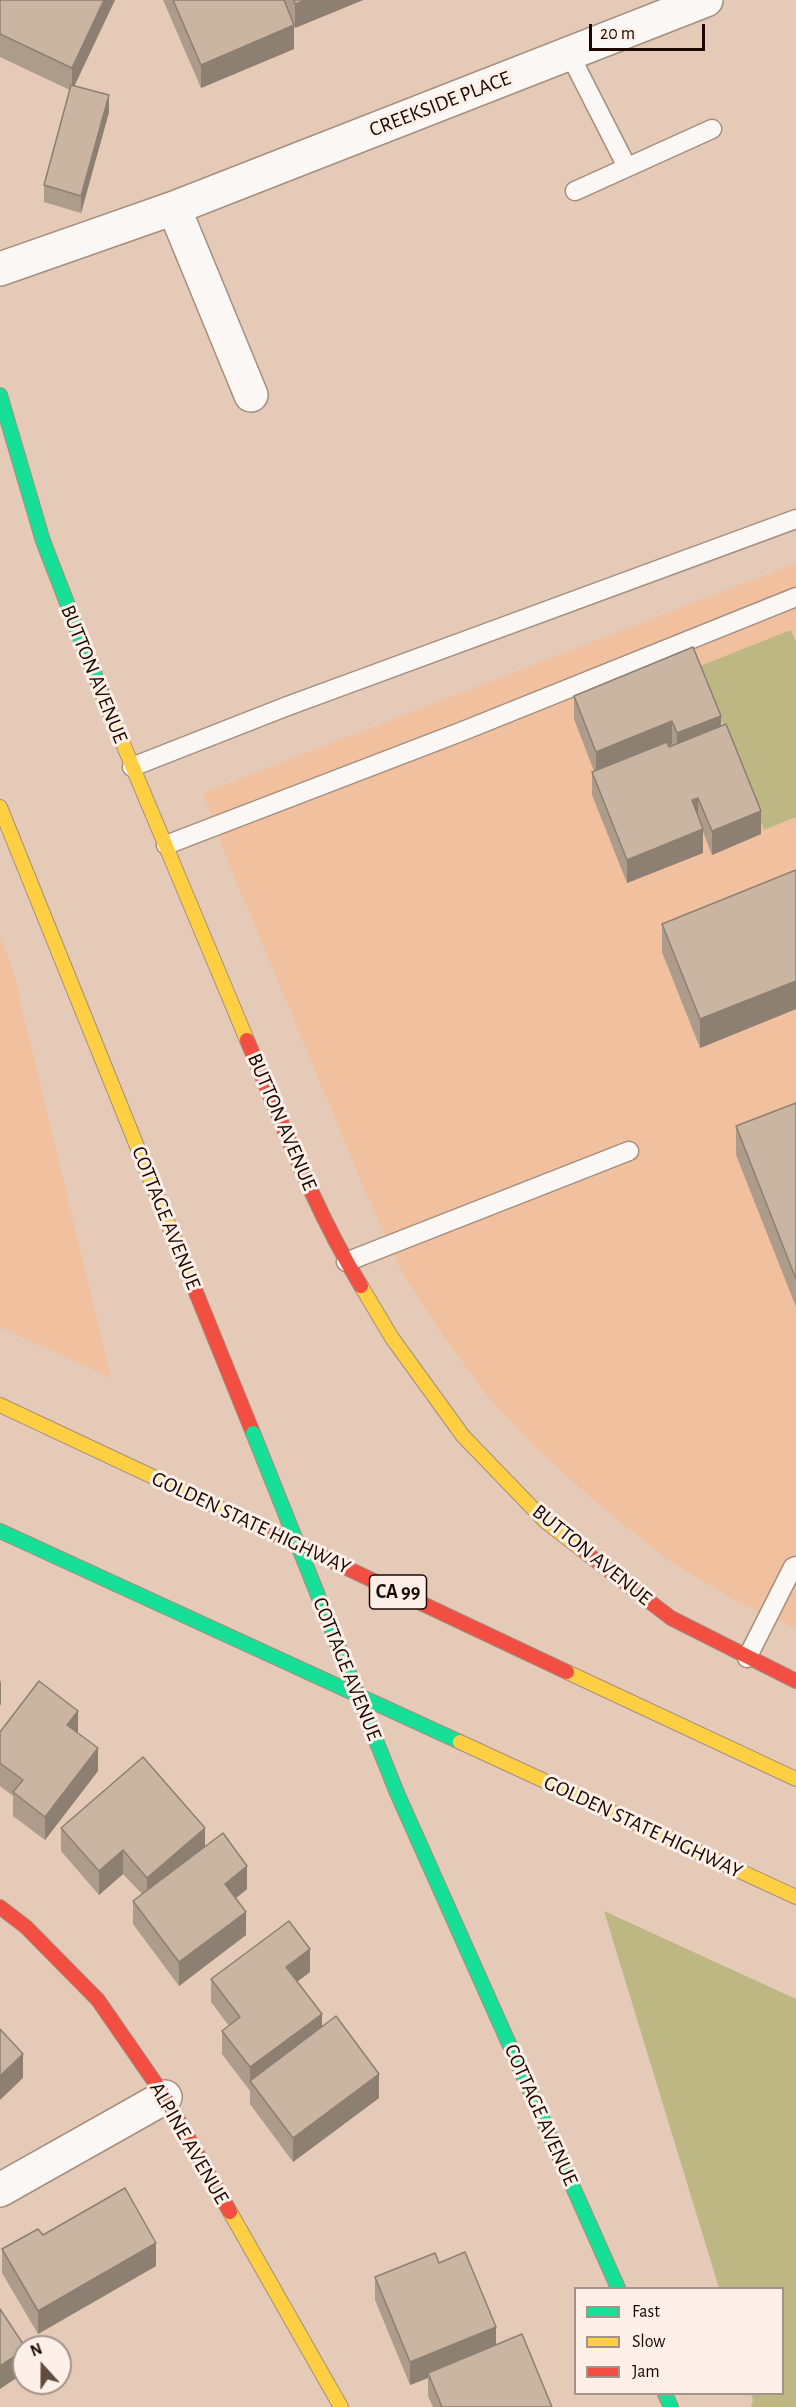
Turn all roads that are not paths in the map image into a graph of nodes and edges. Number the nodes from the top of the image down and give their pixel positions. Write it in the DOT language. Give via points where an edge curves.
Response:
graph roads {
  1 [pos="706,0"];
  2 [pos="569,54"];
  3 [pos="712,129"];
  4 [pos="627,167"];
  5 [pos="574,191"];
  6 [pos="174,208"];
  7 [pos="0,270"];
  8 [pos="0,395"];
  9 [pos="250,395"];
  10 [pos="796,519"];
  11 [pos="796,597"];
  12 [pos="132,767"];
  13 [pos="0,807"];
  14 [pos="166,845"];
  15 [pos="629,1151"];
  16 [pos="346,1262"];
  17 [pos="0,1405"];
  18 [pos="0,1531"];
  19 [pos="796,1566"];
  20 [pos="747,1658"];
  21 [pos="796,1681"];
  22 [pos="796,1779"];
  23 [pos="796,1897"];
  24 [pos="0,1907"];
  25 [pos="165,2097"];
  26 [pos="0,2190"];
  27 [pos="617,2287"];
  28 [pos="341,2407"];
  1 -- 2 [label="street, CREEKSIDE PLACE"];
  2 -- 4 [label="lane"];
  2 -- 6 [label="street, CREEKSIDE PLACE"];
  3 -- 4 [label="lane"];
  4 -- 5 [label="lane"];
  6 -- 7 [label="street, CREEKSIDE PLACE"];
  6 -- 9 [label="street"];
  8 -- 12 [label="main road, BUTTON AVENUE" via="43,541"];
  10 -- 12 [label="lane" via="285,706"];
  11 -- 14 [label="lane"];
  12 -- 14 [label="main road, BUTTON AVENUE"];
  13 -- 27 [label="main road, COTTAGE AVENUE, bridge" via="396,1793"];
  14 -- 16 [label="main road, BUTTON AVENUE" via="302,1171"];
  15 -- 16 [label="lane"];
  16 -- 20 [label="main road, BUTTON AVENUE" via="392,1338 463,1436 545,1521 672,1618"];
  17 -- 22 [label="main road, GOLDEN STATE HIGHWAY / CA 99"];
  18 -- 23 [label="main road, GOLDEN STATE HIGHWAY"];
  19 -- 20 [label="lane"];
  20 -- 21 [label="main road, BUTTON AVENUE"];
  24 -- 25 [label="main road, ALPINE AVENUE" via="26,1927 98,2000"];
  25 -- 26 [label="street"];
  25 -- 28 [label="main road, ALPINE AVENUE"];
}
